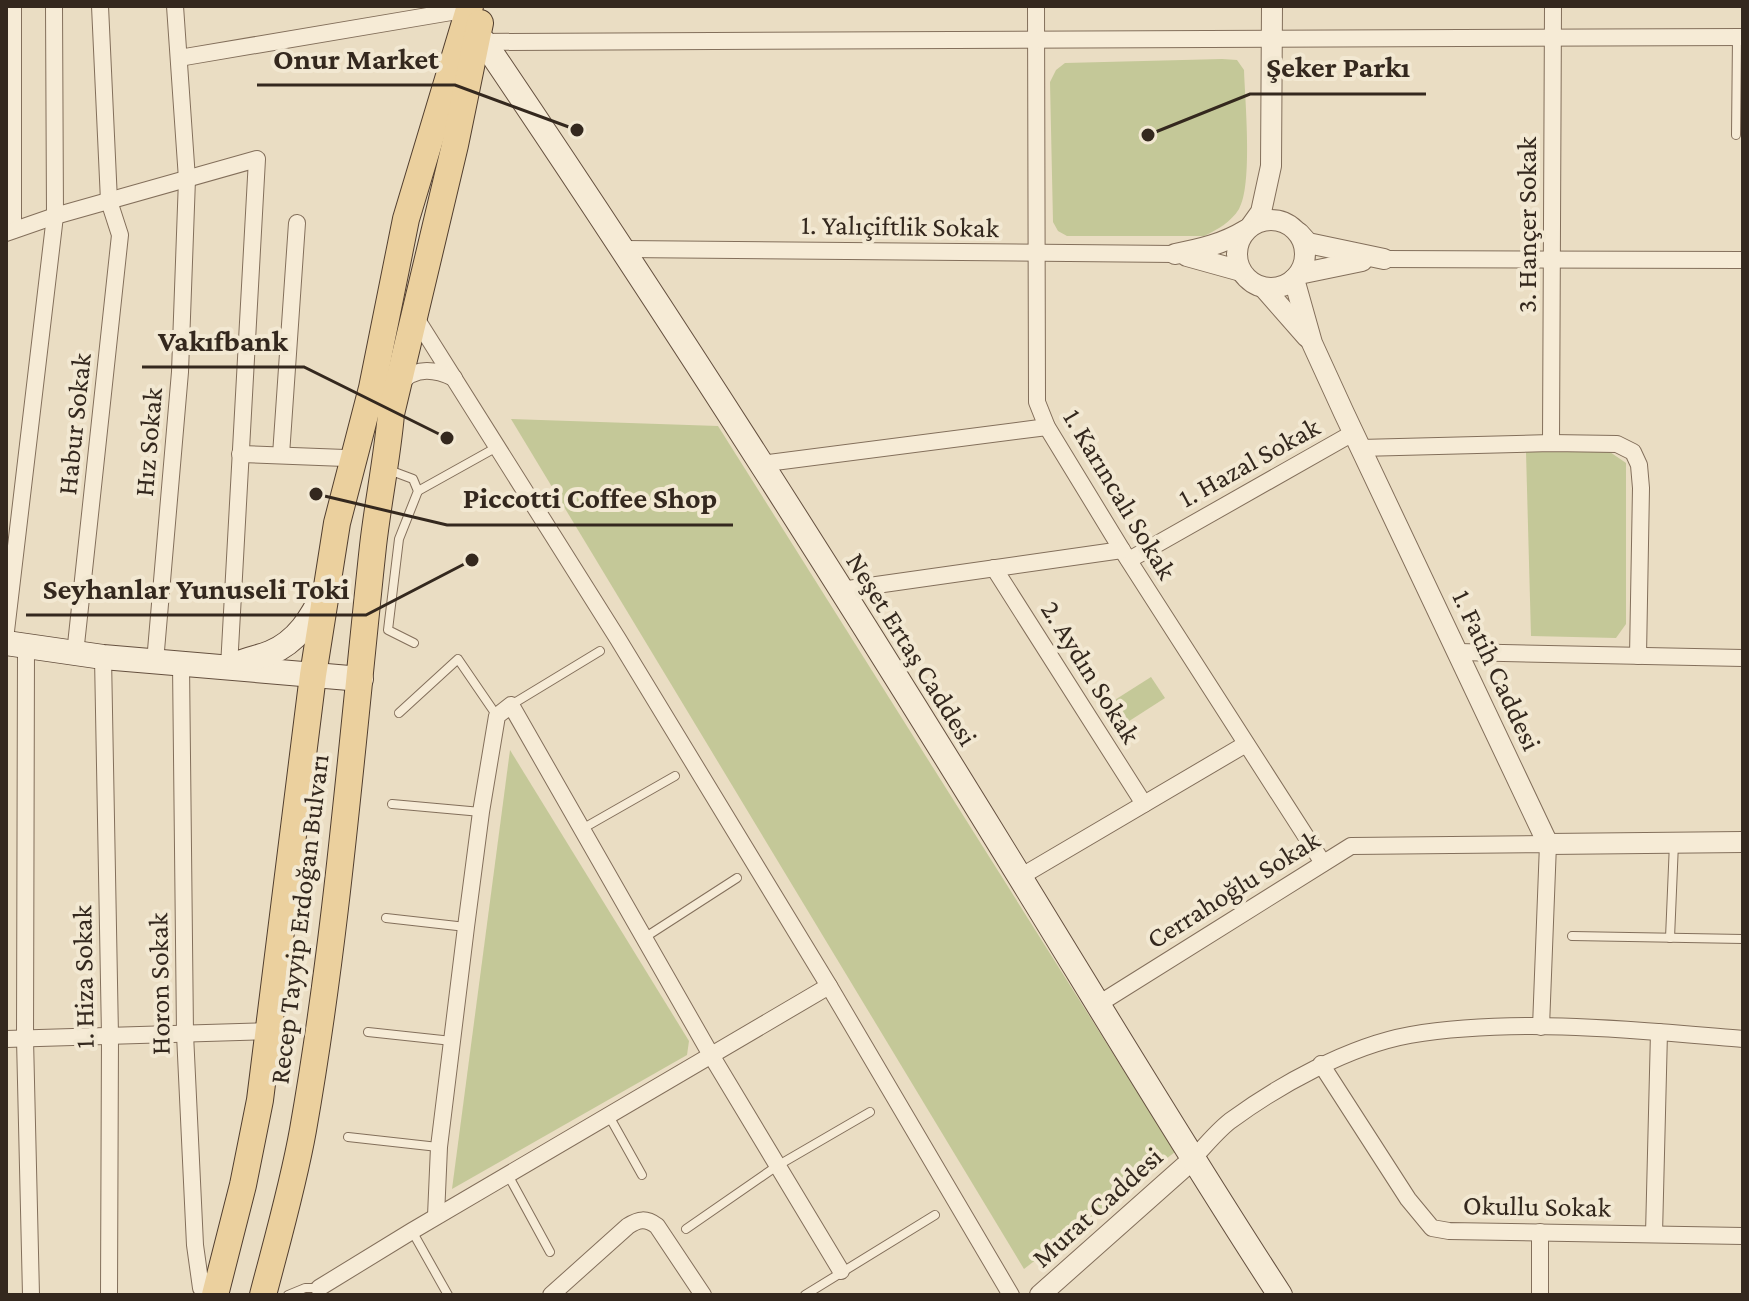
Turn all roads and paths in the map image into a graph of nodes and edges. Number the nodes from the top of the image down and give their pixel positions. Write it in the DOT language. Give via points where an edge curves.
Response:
graph roads {
  1 [pos="13,6"];
  2 [pos="54,6"];
  3 [pos="100,6"];
  4 [pos="175,6"];
  5 [pos="1036,6"];
  6 [pos="1272,6"];
  7 [pos="1553,6"];
  8 [pos="473,7"];
  9 [pos="1553,37"];
  10 [pos="1740,37"];
  11 [pos="1271,38"];
  12 [pos="1036,39"];
  13 [pos="480,42"];
  14 [pos="179,58"];
  15 [pos="1736,135"];
  16 [pos="1271,166"];
  17 [pos="187,179"];
  18 [pos="109,201"];
  19 [pos="55,216"];
  20 [pos="297,223"];
  21 [pos="1249,227"];
  22 [pos="1295,230"];
  23 [pos="9,232"];
  24 [pos="624,249"];
  25 [pos="1036,254"];
  26 [pos="1175,254"];
  27 [pos="1552,258"];
  28 [pos="1384,259"];
  29 [pos="1743,260"];
  30 [pos="1241,271"];
  31 [pos="1297,277"];
  32 [pos="1264,288"];
  33 [pos="414,315"];
  34 [pos="1312,343"];
  35 [pos="454,378"];
  36 [pos="396,390"];
  37 [pos="370,395"];
  38 [pos="1047,427"];
  39 [pos="1357,440"];
  40 [pos="1551,443"];
  41 [pos="497,447"];
  42 [pos="240,454"];
  43 [pos="281,455"];
  44 [pos="345,458"];
  45 [pos="760,464"];
  46 [pos="385,469"];
  47 [pos="418,491"];
  48 [pos="379,500"];
  49 [pos="1125,555"];
  50 [pos="994,568"];
  51 [pos="326,587"];
  52 [pos="841,590"];
  53 [pos="377,630"];
  54 [pos="6,631"];
  55 [pos="414,643"];
  56 [pos="16,646"];
  57 [pos="600,651"];
  58 [pos="1458,652"];
  59 [pos="75,654"];
  60 [pos="1638,656"];
  61 [pos="103,657"];
  62 [pos="1743,658"];
  63 [pos="155,662"];
  64 [pos="181,664"];
  65 [pos="229,667"];
  66 [pos="313,675"];
  67 [pos="361,679"];
  68 [pos="511,705"];
  69 [pos="399,713"];
  70 [pos="497,716"];
  71 [pos="1246,744"];
  72 [pos="675,776"];
  73 [pos="392,804"];
  74 [pos="1144,804"];
  75 [pos="481,812"];
  76 [pos="582,829"];
  77 [pos="1743,842"];
  78 [pos="1674,843"];
  79 [pos="1548,844"];
  80 [pos="1323,863"];
  81 [pos="1020,877"];
  82 [pos="737,878"];
  83 [pos="386,918"];
  84 [pos="466,927"];
  85 [pos="1572,936"];
  86 [pos="643,938"];
  87 [pos="1670,938"];
  88 [pos="1743,939"];
  89 [pos="829,986"];
  90 [pos="1097,1005"];
  91 [pos="1541,1027"];
  92 [pos="270,1031"];
  93 [pos="368,1032"];
  94 [pos="1659,1032"];
  95 [pos="185,1034"];
  96 [pos="110,1036"];
  97 [pos="6,1039"];
  98 [pos="25,1039"];
  99 [pos="1743,1039"];
  100 [pos="452,1041"];
  101 [pos="711,1055"];
  102 [pos="1321,1064"];
  103 [pos="870,1112"];
  104 [pos="608,1115"];
  105 [pos="348,1137"];
  106 [pos="439,1147"];
  107 [pos="1192,1160"];
  108 [pos="777,1166"];
  109 [pos="508,1174"];
  110 [pos="642,1175"];
  111 [pos="935,1215"];
  112 [pos="436,1216"];
  113 [pos="686,1229"];
  114 [pos="412,1231"];
  115 [pos="1540,1232"];
  116 [pos="1654,1234"];
  117 [pos="1743,1236"];
  118 [pos="550,1252"];
  119 [pos="841,1271"];
  120 [pos="318,1292"];
  121 [pos="216,1294"];
  122 [pos="31,1295"];
  123 [pos="109,1295"];
  124 [pos="264,1295"];
  125 [pos="288,1295"];
  126 [pos="448,1295"];
  127 [pos="551,1295"];
  128 [pos="703,1295"];
  129 [pos="805,1295"];
  130 [pos="1011,1295"];
  131 [pos="1040,1295"];
  132 [pos="1280,1295"];
  133 [pos="1540,1295"];
  1 -- 23 [label="street"];
  2 -- 19 [label="street"];
  3 -- 18 [label="street, Habur Sokak"];
  4 -- 14 [label="street, Hız Sokak"];
  5 -- 12 [label="street, 1. Karıncalı Sokak"];
  6 -- 11 [label="street"];
  7 -- 9 [label="street, 3. Hançer Sokak"];
  8 -- 13 [label="main road, Recep Tayyip Erdoğan Bulvarı"];
  8 -- 14 [label="street"];
  8 -- 37 [label="main road" via="406,219"];
  9 -- 10 [label="street"];
  9 -- 11 [label="street"];
  9 -- 27 [label="street, 3. Hançer Sokak"];
  10 -- 15 [label="lane"];
  11 -- 12 [label="street"];
  11 -- 16 [label="street"];
  12 -- 13 [label="street"];
  12 -- 25 [label="street, 1. Karıncalı Sokak"];
  13 -- 24 [label="main road, Neşet Ertaş Caddesi"];
  13 -- 33 [label="main road, Recep Tayyip Erdoğan Bulvarı"];
  14 -- 17 [label="street, Hız Sokak"];
  16 -- 21 [label="street" via="1261,212"];
  16 -- 22 [label="street" via="1281,207"];
  17 -- 18 [label="street"];
  17 -- 42 [label="street" via="257,159"];
  17 -- 63 [label="street, Hız Sokak" via="180,372"];
  18 -- 19 [label="street"];
  18 -- 59 [label="street, Habur Sokak" via="120,235"];
  19 -- 23 [label="street"];
  19 -- 54 [label="street"];
  20 -- 43 [label="street"];
  21 -- 22 [label="street" via="1271,219"];
  21 -- 26 [label="street" via="1214,246"];
  21 -- 30 [label="street" via="1238,244"];
  22 -- 28 [label="street" via="1308,243"];
  22 -- 31 [label="street" via="1306,254"];
  24 -- 25 [label="street, 1. Yalıçiftlik Sokak"];
  24 -- 45 [label="main road, Neşet Ertaş Caddesi"];
  25 -- 26 [label="street, 1. Yalıçiftlik Sokak"];
  25 -- 38 [label="street, 1. Karıncalı Sokak" via="1037,402"];
  26 -- 30 [label="street"];
  27 -- 28 [label="street"];
  27 -- 29 [label="street"];
  27 -- 40 [label="street, 3. Hançer Sokak"];
  28 -- 31 [label="street" via="1346,262"];
  30 -- 32 [label="street"];
  31 -- 32 [label="street" via="1284,286"];
  31 -- 34 [label="street"];
  32 -- 34 [label="street"];
  33 -- 35 [label="street"];
  33 -- 36 [label="main road, Recep Tayyip Erdoğan Bulvarı"];
  34 -- 39 [label="street, 1. Fatih Caddesi"];
  35 -- 36 [label="street" via="423,370 404,378"];
  35 -- 41 [label="street"];
  36 -- 46 [label="main road, Recep Tayyip Erdoğan Bulvarı"];
  37 -- 48 [label="main road" via="366,454 353,503 358,528"];
  37 -- 51 [label="main road, Recep Tayyip Erdoğan Bulvarı" via="343,493"];
  38 -- 45 [label="street"];
  38 -- 49 [label="street, 1. Karıncalı Sokak"];
  39 -- 40 [label="street"];
  39 -- 49 [label="street, 1. Hazal Sokak"];
  39 -- 58 [label="street, 1. Fatih Caddesi"];
  40 -- 60 [label="street" via="1617,444 1633,452 1639,465"];
  41 -- 47 [label="lane"];
  41 -- 89 [label="street"];
  42 -- 43 [label="street"];
  42 -- 65 [label="street"];
  43 -- 44 [label="street"];
  45 -- 52 [label="main road, Neşet Ertaş Caddesi"];
  46 -- 47 [label="lane" via="413,479"];
  46 -- 48 [label="main road, Recep Tayyip Erdoğan Bulvarı"];
  47 -- 53 [label="lane" via="399,539"];
  48 -- 53 [label="main road, Recep Tayyip Erdoğan Bulvarı" via="373,546"];
  49 -- 50 [label="street, 2. Aydın Sokak"];
  49 -- 71 [label="street, 1. Karıncalı Sokak"];
  50 -- 52 [label="street, 2. Aydın Sokak"];
  50 -- 74 [label="street, 2. Aydın Sokak"];
  51 -- 65 [label="main road" via="316,610 285,645"];
  51 -- 66 [label="main road, Recep Tayyip Erdoğan Bulvarı"];
  52 -- 81 [label="main road, Neşet Ertaş Caddesi"];
  53 -- 55 [label="lane"];
  53 -- 67 [label="main road, Recep Tayyip Erdoğan Bulvarı"];
  56 -- 59 [label="main road"];
  56 -- 98 [label="street"];
  57 -- 68 [label="lane"];
  58 -- 60 [label="street"];
  58 -- 79 [label="street, 1. Fatih Caddesi"];
  59 -- 61 [label="main road"];
  60 -- 62 [label="street"];
  61 -- 63 [label="main road"];
  61 -- 96 [label="street, 1. Hiza Sokak"];
  63 -- 64 [label="main road"];
  64 -- 65 [label="main road"];
  64 -- 95 [label="street, Horon Sokak"];
  65 -- 66 [label="main road"];
  66 -- 67 [label="main road"];
  66 -- 92 [label="main road, Recep Tayyip Erdoğan Bulvarı"];
  67 -- 124 [label="main road, Recep Tayyip Erdoğan Bulvarı" via="303,1134"];
  68 -- 70 [label="street"];
  68 -- 76 [label="street"];
  69 -- 70 [label="lane" via="458,659"];
  70 -- 75 [label="street"];
  71 -- 74 [label="street"];
  71 -- 80 [label="street, 1. Karıncalı Sokak"];
  72 -- 76 [label="lane"];
  73 -- 75 [label="lane"];
  74 -- 81 [label="street"];
  75 -- 84 [label="street"];
  76 -- 86 [label="street"];
  77 -- 78 [label="street"];
  78 -- 79 [label="street"];
  78 -- 87 [label="lane"];
  79 -- 80 [label="street, Cerrahoğlu Sokak" via="1351,846"];
  79 -- 91 [label="street"];
  80 -- 90 [label="street, Cerrahoğlu Sokak"];
  81 -- 90 [label="main road, Neşet Ertaş Caddesi"];
  82 -- 86 [label="lane"];
  83 -- 84 [label="lane"];
  84 -- 100 [label="street"];
  85 -- 87 [label="lane"];
  86 -- 101 [label="street"];
  87 -- 88 [label="lane"];
  89 -- 101 [label="street"];
  89 -- 130 [label="street"];
  90 -- 107 [label="main road, Neşet Ertaş Caddesi"];
  91 -- 94 [label="street"];
  91 -- 102 [label="street" via="1407,1035"];
  92 -- 95 [label="street"];
  92 -- 121 [label="main road, Recep Tayyip Erdoğan Bulvarı" via="243,1185"];
  93 -- 100 [label="lane"];
  94 -- 99 [label="street"];
  94 -- 116 [label="street"];
  95 -- 96 [label="street"];
  95 -- 121 [label="street, Horon Sokak" via="195,1245 201,1288"];
  96 -- 98 [label="street"];
  96 -- 123 [label="street, 1. Hiza Sokak"];
  97 -- 98 [label="street"];
  98 -- 122 [label="street"];
  100 -- 106 [label="street"];
  101 -- 104 [label="street"];
  101 -- 108 [label="street"];
  102 -- 107 [label="street" via="1228,1122"];
  102 -- 115 [label="street, Okullu Sokak" via="1432,1228"];
  103 -- 108 [label="lane"];
  104 -- 109 [label="street"];
  104 -- 110 [label="lane"];
  105 -- 106 [label="lane"];
  106 -- 112 [label="street"];
  107 -- 131 [label="street, Murat Caddesi"];
  107 -- 132 [label="main road, Neşet Ertaş Caddesi"];
  108 -- 113 [label="lane"];
  108 -- 119 [label="street"];
  109 -- 112 [label="street"];
  109 -- 118 [label="lane"];
  111 -- 119 [label="lane"];
  112 -- 114 [label="street"];
  114 -- 120 [label="street"];
  114 -- 126 [label="lane"];
  115 -- 116 [label="street, Okullu Sokak"];
  115 -- 133 [label="street"];
  116 -- 117 [label="street, Okullu Sokak"];
  119 -- 129 [label="lane"];
  120 -- 125 [label="lane" via="305,1288"];
  127 -- 128 [label="street" via="638,1220 657,1226"];
}
